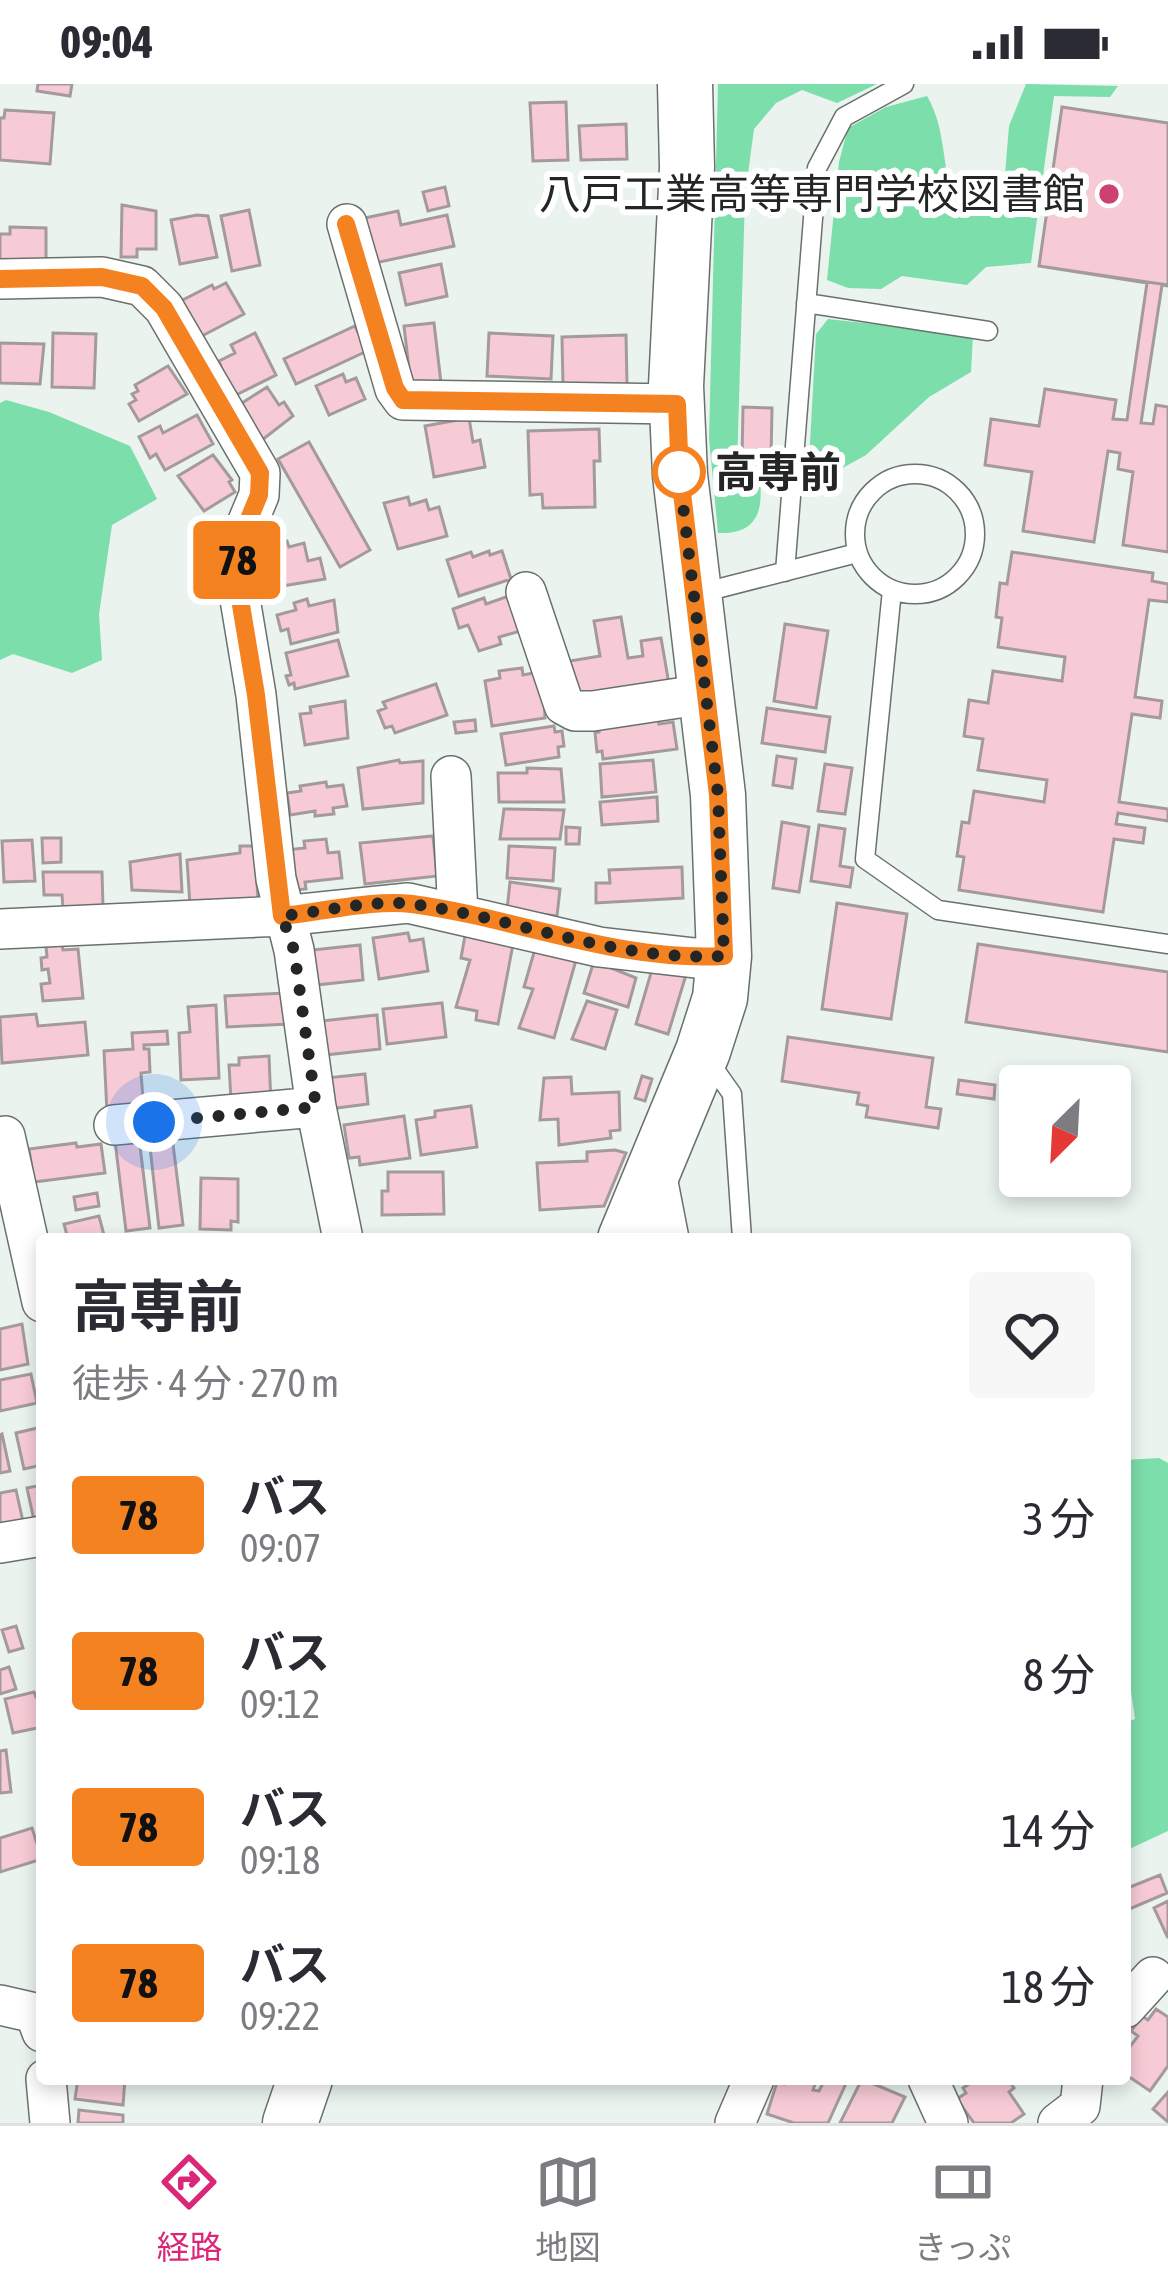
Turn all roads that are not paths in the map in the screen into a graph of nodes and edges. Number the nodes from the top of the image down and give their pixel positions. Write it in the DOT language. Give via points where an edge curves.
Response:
graph roads {
  1 [pos="686,84"];
  2 [pos="904,84"];
  3 [pos="346,224"];
  4 [pos="0,279"];
  5 [pos="806,303"];
  6 [pos="988,331"];
  7 [pos="677,404"];
  8 [pos="857,553"];
  9 [pos="784,572"];
  10 [pos="892,590"];
  11 [pos="526,592"];
  12 [pos="692,596"];
  13 [pos="705,694"];
  14 [pos="451,776"];
  15 [pos="458,914"];
  16 [pos="282,916"];
  17 [pos="0,929"];
  18 [pos="1168,944"];
  19 [pos="724,956"];
  20 [pos="703,1052"];
  21 [pos="316,1107"];
  22 [pos="114,1126"];
  23 [pos="5,1136"];
  24 [pos="655,1167"];
  25 [pos="342,1233"];
  26 [pos="628,1233"];
  27 [pos="668,1233"];
  28 [pos="742,1233"];
  29 [pos="36,1275"];
  30 [pos="36,1537"];
  31 [pos="0,1543"];
  32 [pos="1153,1977"];
  33 [pos="1131,2001"];
  34 [pos="0,2006"];
  35 [pos="36,2017"];
  36 [pos="47,2085"];
  37 [pos="302,2085"];
  38 [pos="751,2085"];
  39 [pos="931,2085"];
  40 [pos="1082,2085"];
  41 [pos="50,2123"];
  42 [pos="290,2123"];
  43 [pos="735,2123"];
  44 [pos="948,2123"];
  45 [pos="1058,2123"];
  1 -- 7 [label="street"];
  2 -- 5 [label="lane" via="844,117 818,168"];
  3 -- 7 [label="street" via="403,400"];
  4 -- 16 [label="street" via="102,277 142,286 164,308 260,473 235,569"];
  5 -- 6 [label="lane"];
  5 -- 9 [label="lane"];
  7 -- 12 [label="street"];
  8 -- 9 [label="lane"];
  8 -- 10 [label="lane"];
  8 -- 10 [label="lane" via="856,519 887,479 921,473 952,486 972,514 968,564 926,593"];
  9 -- 12 [label="lane"];
  10 -- 18 [label="lane" via="865,859 938,910"];
  11 -- 13 [label="street" via="564,704 593,711"];
  12 -- 13 [label="street"];
  13 -- 19 [label="street"];
  14 -- 15 [label="street"];
  15 -- 16 [label="street" via="408,903"];
  15 -- 19 [label="street" via="599,946"];
  16 -- 17 [label="street"];
  16 -- 21 [label="street"];
  19 -- 20 [label="street"];
  20 -- 24 [label="street"];
  20 -- 28 [label="lane" via="732,1094"];
  21 -- 22 [label="street"];
  21 -- 25 [label="street"];
  23 -- 29 [label="street"];
  24 -- 26 [label="street"];
  24 -- 27 [label="street"];
  30 -- 31 [label="street"];
  32 -- 33 [label="street"];
  34 -- 35 [label="street"];
  36 -- 41 [label="street"];
  37 -- 42 [label="street"];
  38 -- 43 [label="street"];
  39 -- 44 [label="street"];
  40 -- 45 [label="street" via="1080,2106"];
}
